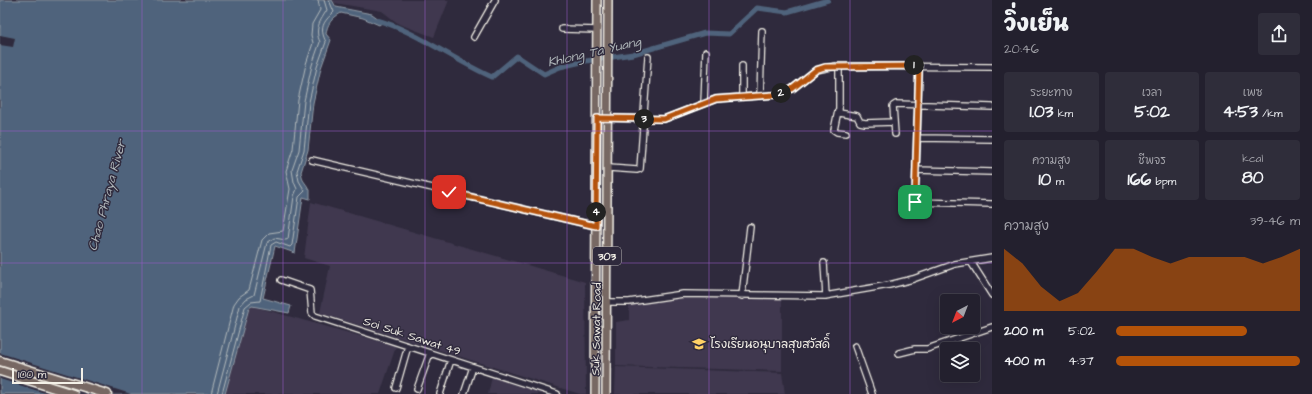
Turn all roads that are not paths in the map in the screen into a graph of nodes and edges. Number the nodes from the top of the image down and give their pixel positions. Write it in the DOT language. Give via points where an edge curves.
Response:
graph roads {
  1 [pos="495,0"];
  2 [pos="597,0"];
  3 [pos="608,0"];
  4 [pos="562,29"];
  5 [pos="597,30"];
  6 [pos="762,31"];
  7 [pos="474,37"];
  8 [pos="706,52"];
  9 [pos="648,56"];
  10 [pos="742,66"];
  11 [pos="839,66"];
  12 [pos="919,66"];
  13 [pos="992,67"];
  14 [pos="760,96"];
  15 [pos="742,97"];
  16 [pos="704,103"];
  17 [pos="917,106"];
  18 [pos="992,107"];
  19 [pos="838,111"];
  20 [pos="597,118"];
  21 [pos="609,118"];
  22 [pos="643,119"];
  23 [pos="894,122"];
  24 [pos="846,133"];
  25 [pos="895,134"];
  26 [pos="917,138"];
  27 [pos="992,139"];
  28 [pos="312,160"];
  29 [pos="609,168"];
  30 [pos="916,170"];
  31 [pos="992,172"];
  32 [pos="992,204"];
  33 [pos="596,226"];
  34 [pos="750,227"];
  35 [pos="992,258"];
  36 [pos="971,262"];
  37 [pos="824,263"];
  38 [pos="281,280"];
  39 [pos="992,295"];
  40 [pos="742,296"];
  41 [pos="826,296"];
  42 [pos="607,302"];
  43 [pos="992,327"];
  44 [pos="408,346"];
  45 [pos="855,346"];
  46 [pos="430,353"];
  47 [pos="899,353"];
  48 [pos="451,360"];
  49 [pos="0,361"];
  50 [pos="473,367"];
  51 [pos="0,371"];
  52 [pos="396,388"];
  53 [pos="417,389"];
  54 [pos="73,394"];
  55 [pos="107,394"];
  56 [pos="440,394"];
  57 [pos="464,394"];
  58 [pos="557,394"];
  59 [pos="595,394"];
  60 [pos="606,394"];
  61 [pos="872,394"];
  1 -- 7 [label="street"];
  2 -- 5 [label="main road, Suk Sawat Road / 303"];
  3 -- 21 [label="main road, Suk Sawat Road / 303"];
  4 -- 5 [label="street"];
  5 -- 20 [label="main road, Suk Sawat Road / 303"];
  6 -- 14 [label="street"];
  8 -- 16 [label="street"];
  9 -- 22 [label="street"];
  10 -- 15 [label="street"];
  11 -- 12 [label="street"];
  11 -- 14 [label="street" via="816,70 784,93"];
  11 -- 19 [label="street"];
  12 -- 13 [label="street"];
  12 -- 17 [label="street"];
  14 -- 15 [label="street"];
  15 -- 16 [label="street" via="716,99"];
  16 -- 22 [label="street" via="669,118"];
  17 -- 18 [label="street"];
  17 -- 23 [label="street" via="894,105"];
  17 -- 26 [label="street"];
  19 -- 23 [label="street" via="840,114 857,116 860,122"];
  19 -- 24 [label="street" via="834,130"];
  20 -- 21 [label="main road"];
  20 -- 33 [label="main road, Suk Sawat Road / 303"];
  21 -- 22 [label="street"];
  21 -- 29 [label="main road, Suk Sawat Road / 303"];
  22 -- 29 [label="street" via="640,169"];
  23 -- 25 [label="street"];
  26 -- 27 [label="street"];
  26 -- 30 [label="street"];
  28 -- 33 [label="street"];
  29 -- 42 [label="main road, Suk Sawat Road / 303"];
  30 -- 31 [label="street"];
  30 -- 32 [label="street" via="915,202"];
  33 -- 59 [label="main road, Suk Sawat Road / 303"];
  34 -- 40 [label="street"];
  35 -- 36 [label="street"];
  36 -- 39 [label="street"];
  36 -- 41 [label="street" via="955,264 888,285"];
  37 -- 41 [label="street"];
  38 -- 44 [label="street, Soi Suk Sawat 49" via="310,290 313,315"];
  40 -- 41 [label="street"];
  40 -- 42 [label="street" via="683,294 629,302"];
  42 -- 60 [label="main road, Suk Sawat Road / 303"];
  43 -- 47 [label="street" via="927,349"];
  44 -- 46 [label="street, Soi Suk Sawat 49"];
  44 -- 52 [label="street"];
  45 -- 61 [label="street"];
  46 -- 48 [label="street, Soi Suk Sawat 49"];
  46 -- 53 [label="street"];
  48 -- 50 [label="street, Soi Suk Sawat 49"];
  48 -- 56 [label="street"];
  49 -- 55 [label="highway"];
  50 -- 57 [label="street"];
  50 -- 58 [label="street, Soi Suk Sawat 49"];
  51 -- 54 [label="highway"];
}
